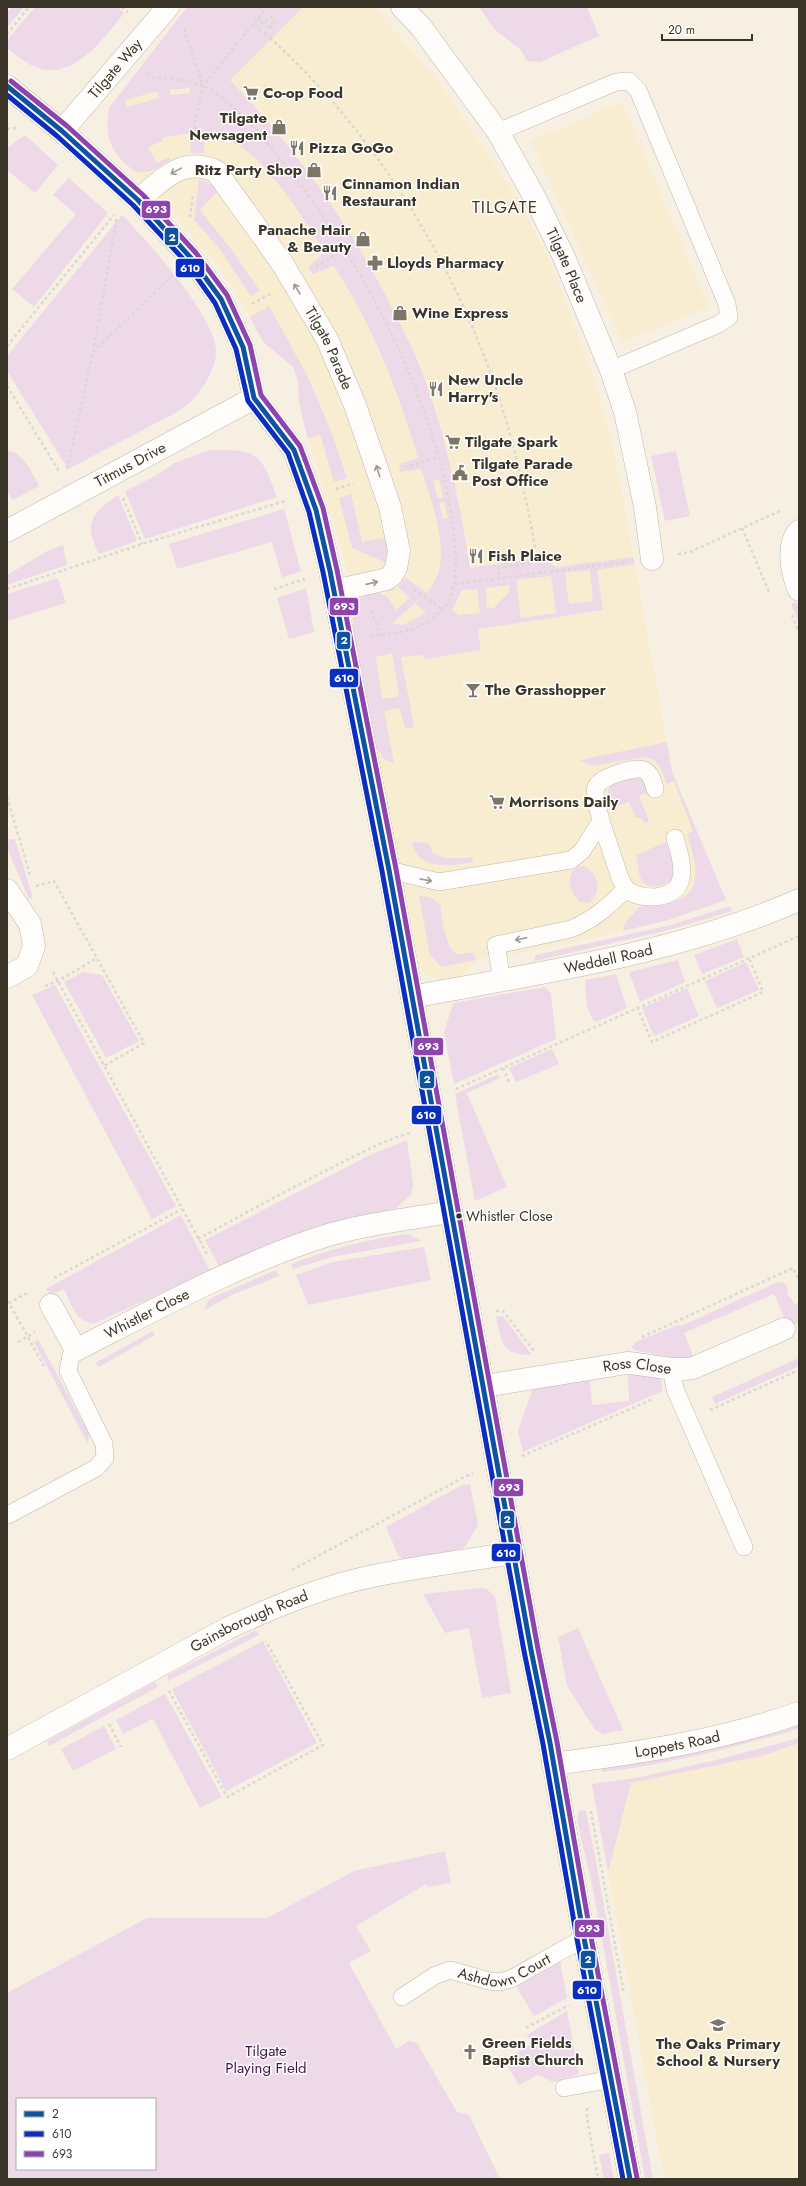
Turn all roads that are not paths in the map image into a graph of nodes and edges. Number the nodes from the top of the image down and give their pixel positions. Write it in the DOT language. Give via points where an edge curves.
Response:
graph roads {
  1 [pos="402,7"];
  2 [pos="175,15"];
  3 [pos="7,86"];
  4 [pos="62,131"];
  5 [pos="498,132"];
  6 [pos="138,200"];
  7 [pos="611,370"];
  8 [pos="254,398"];
  9 [pos="7,531"];
  10 [pos="799,531"];
  11 [pos="652,559"];
  12 [pos="332,581"];
  13 [pos="799,590"];
  14 [pos="655,789"];
  15 [pos="601,821"];
  16 [pos="675,838"];
  17 [pos="389,870"];
  18 [pos="626,889"];
  19 [pos="7,890"];
  20 [pos="799,900"];
  21 [pos="7,977"];
  22 [pos="502,980"];
  23 [pos="412,997"];
  24 [pos="450,1212"];
  25 [pos="52,1305"];
  26 [pos="784,1329"];
  27 [pos="76,1350"];
  28 [pos="671,1368"];
  29 [pos="484,1386"];
  30 [pos="8,1515"];
  31 [pos="744,1547"];
  32 [pos="514,1553"];
  33 [pos="799,1713"];
  34 [pos="7,1749"];
  35 [pos="553,1764"];
  36 [pos="584,1938"];
  37 [pos="402,1997"];
  38 [pos="611,2079"];
  39 [pos="564,2088"];
  40 [pos="630,2179"];
  1 -- 5 [label="street, Tilgate Place" via="421,27"];
  2 -- 4 [label="street, Tilgate Way"];
  3 -- 4 [label="street"];
  4 -- 6 [label="street"];
  5 -- 7 [label="street, Tilgate Place" via="564,257"];
  5 -- 7 [label="lane" via="616,82 629,81 638,90 727,304 728,317 719,324"];
  6 -- 8 [label="street" via="191,258 221,299 240,340"];
  12 -- 6 [label="street, Tilgate Parade, one-way" via="387,579 396,568 399,551 390,507 376,462 355,405 326,339 282,263 216,171 202,165 175,170"];
  7 -- 11 [label="street, Tilgate Place" via="635,453"];
  8 -- 9 [label="street, Titmus Drive"];
  8 -- 12 [label="street" via="294,450 316,510"];
  10 -- 13 [label="street" via="792,550 793,568"];
  12 -- 17 [label="street"];
  14 -- 15 [label="lane" via="650,774 643,770 636,769 605,778 596,787"];
  17 -- 15 [label="lane, one-way" via="439,882 571,860 577,857"];
  15 -- 18 [label="lane"];
  16 -- 18 [label="lane" via="683,868 682,878 677,887 669,893 652,897 633,895"];
  17 -- 23 [label="street"];
  18 -- 22 [label="lane, one-way" via="600,913 571,929 496,945"];
  19 -- 21 [label="street" via="30,924 34,946 27,966"];
  20 -- 22 [label="street, Weddell Road" via="696,938 607,960"];
  22 -- 23 [label="street, Weddell Road"];
  23 -- 24 [label="street"];
  24 -- 27 [label="street, Whistler Close" via="327,1236 278,1252 219,1277"];
  24 -- 29 [label="street"];
  25 -- 27 [label="street"];
  26 -- 28 [label="street, Ross Close" via="693,1368"];
  27 -- 30 [label="lane" via="71,1355 68,1371 104,1444 105,1458 96,1468"];
  28 -- 29 [label="street, Ross Close" via="621,1364"];
  28 -- 31 [label="lane" via="675,1389"];
  29 -- 32 [label="street"];
  32 -- 34 [label="street, Gainsborough Road" via="377,1575 338,1585 262,1612"];
  32 -- 35 [label="street"];
  33 -- 35 [label="street, Loppets Road" via="729,1735"];
  35 -- 36 [label="street"];
  36 -- 37 [label="lane, Ashdown Court" via="511,1979 488,1981 450,1970 434,1976"];
  36 -- 38 [label="street"];
  38 -- 39 [label="lane"];
  38 -- 40 [label="street"];
}
